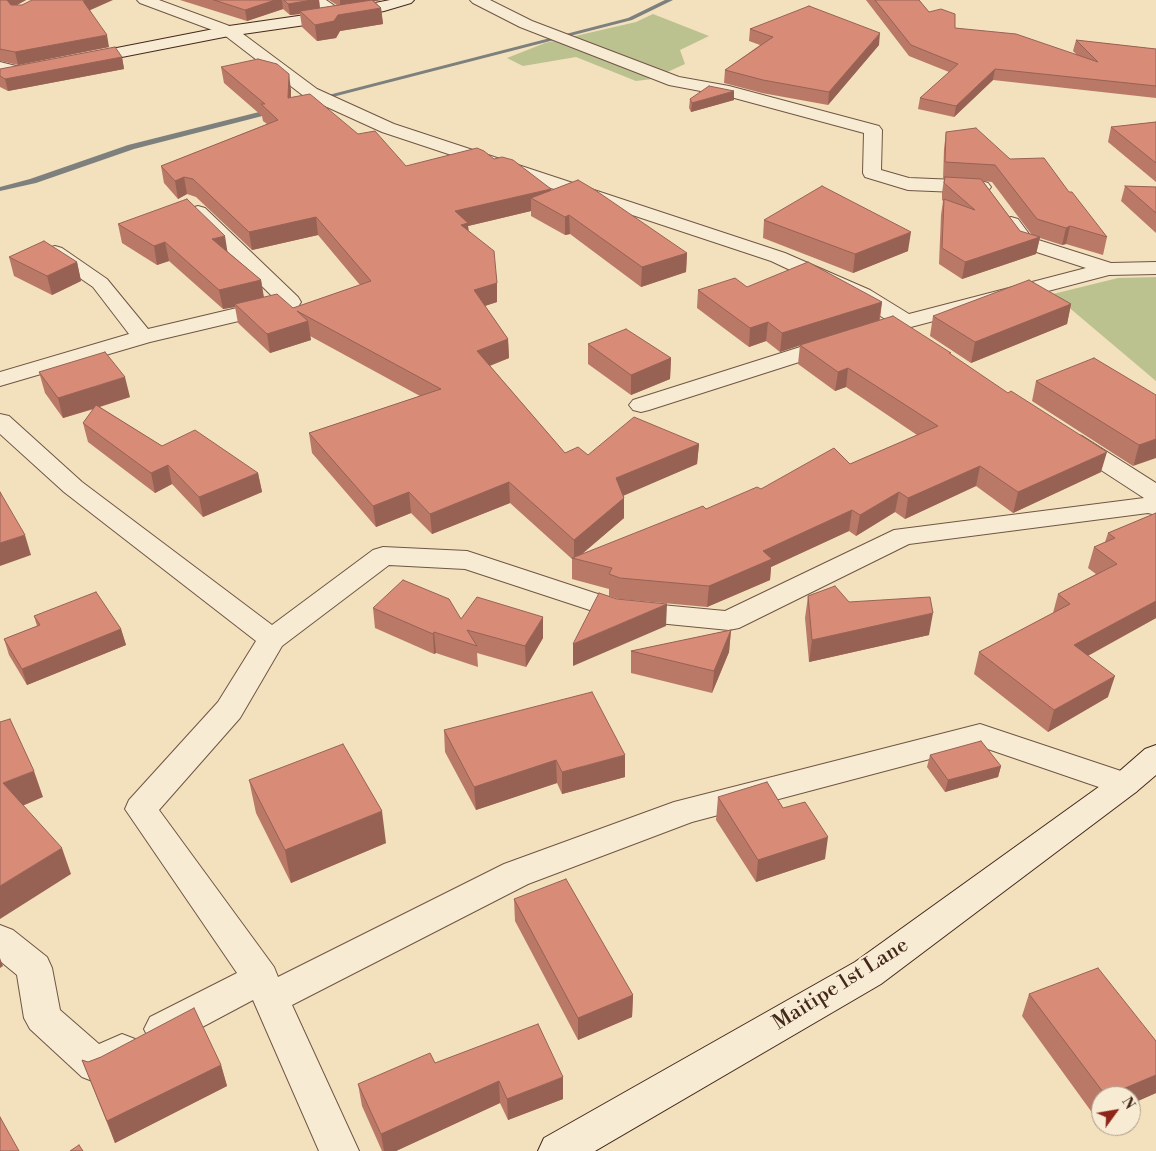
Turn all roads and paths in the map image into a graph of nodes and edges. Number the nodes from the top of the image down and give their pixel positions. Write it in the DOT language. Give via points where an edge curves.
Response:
graph roads {
  1 [pos="145,0"];
  2 [pos="315,0"];
  3 [pos="406,0"];
  4 [pos="478,0"];
  5 [pos="340,15"];
  6 [pos="229,32"];
  7 [pos="66,62"];
  8 [pos="0,67"];
  9 [pos="38,68"];
  10 [pos="18,72"];
  11 [pos="0,75"];
  12 [pos="990,195"];
  13 [pos="188,202"];
  14 [pos="1002,211"];
  15 [pos="54,252"];
  16 [pos="1156,268"];
  17 [pos="1108,269"];
  18 [pos="905,328"];
  19 [pos="143,338"];
  20 [pos="0,379"];
  21 [pos="641,405"];
  22 [pos="0,421"];
  23 [pos="1054,428"];
  24 [pos="1156,494"];
  25 [pos="1156,507"];
  26 [pos="272,639"];
  27 [pos="1156,757"];
  28 [pos="1125,784"];
  29 [pos="0,940"];
  30 [pos="266,988"];
  31 [pos="339,1151"];
  32 [pos="558,1151"];
  1 -- 6 [label="street"];
  2 -- 5 [label="street"];
  3 -- 5 [label="street"];
  4 -- 12 [label="street" via="526,24 675,81 729,91 873,130 872,174 908,184 985,188"];
  5 -- 6 [label="street"];
  6 -- 7 [label="street"];
  6 -- 18 [label="street" via="311,93 388,128 778,256 862,295"];
  8 -- 10 [label="street"];
  9 -- 10 [label="street"];
  10 -- 11 [label="street"];
  13 -- 19 [label="street" via="290,302"];
  14 -- 17 [label="street" via="1025,242"];
  15 -- 19 [label="street" via="100,283"];
  16 -- 17 [label="street"];
  17 -- 18 [label="street"];
  18 -- 21 [label="street" via="860,335"];
  19 -- 20 [label="street"];
  22 -- 26 [label="street" via="73,487"];
  23 -- 24 [label="street"];
  25 -- 26 [label="street" via="1149,505 903,536 729,621 618,610 467,560 383,556"];
  26 -- 30 [label="street" via="229,710 142,809"];
  27 -- 28 [label="street, Maitipe 1st Lane"];
  28 -- 30 [label="street" via="980,735 686,811 516,874"];
  28 -- 32 [label="street, Maitipe 1st Lane" via="868,973"];
  29 -- 30 [label="street" via="34,968 43,1018 95,1065"];
  30 -- 31 [label="street"];
}
